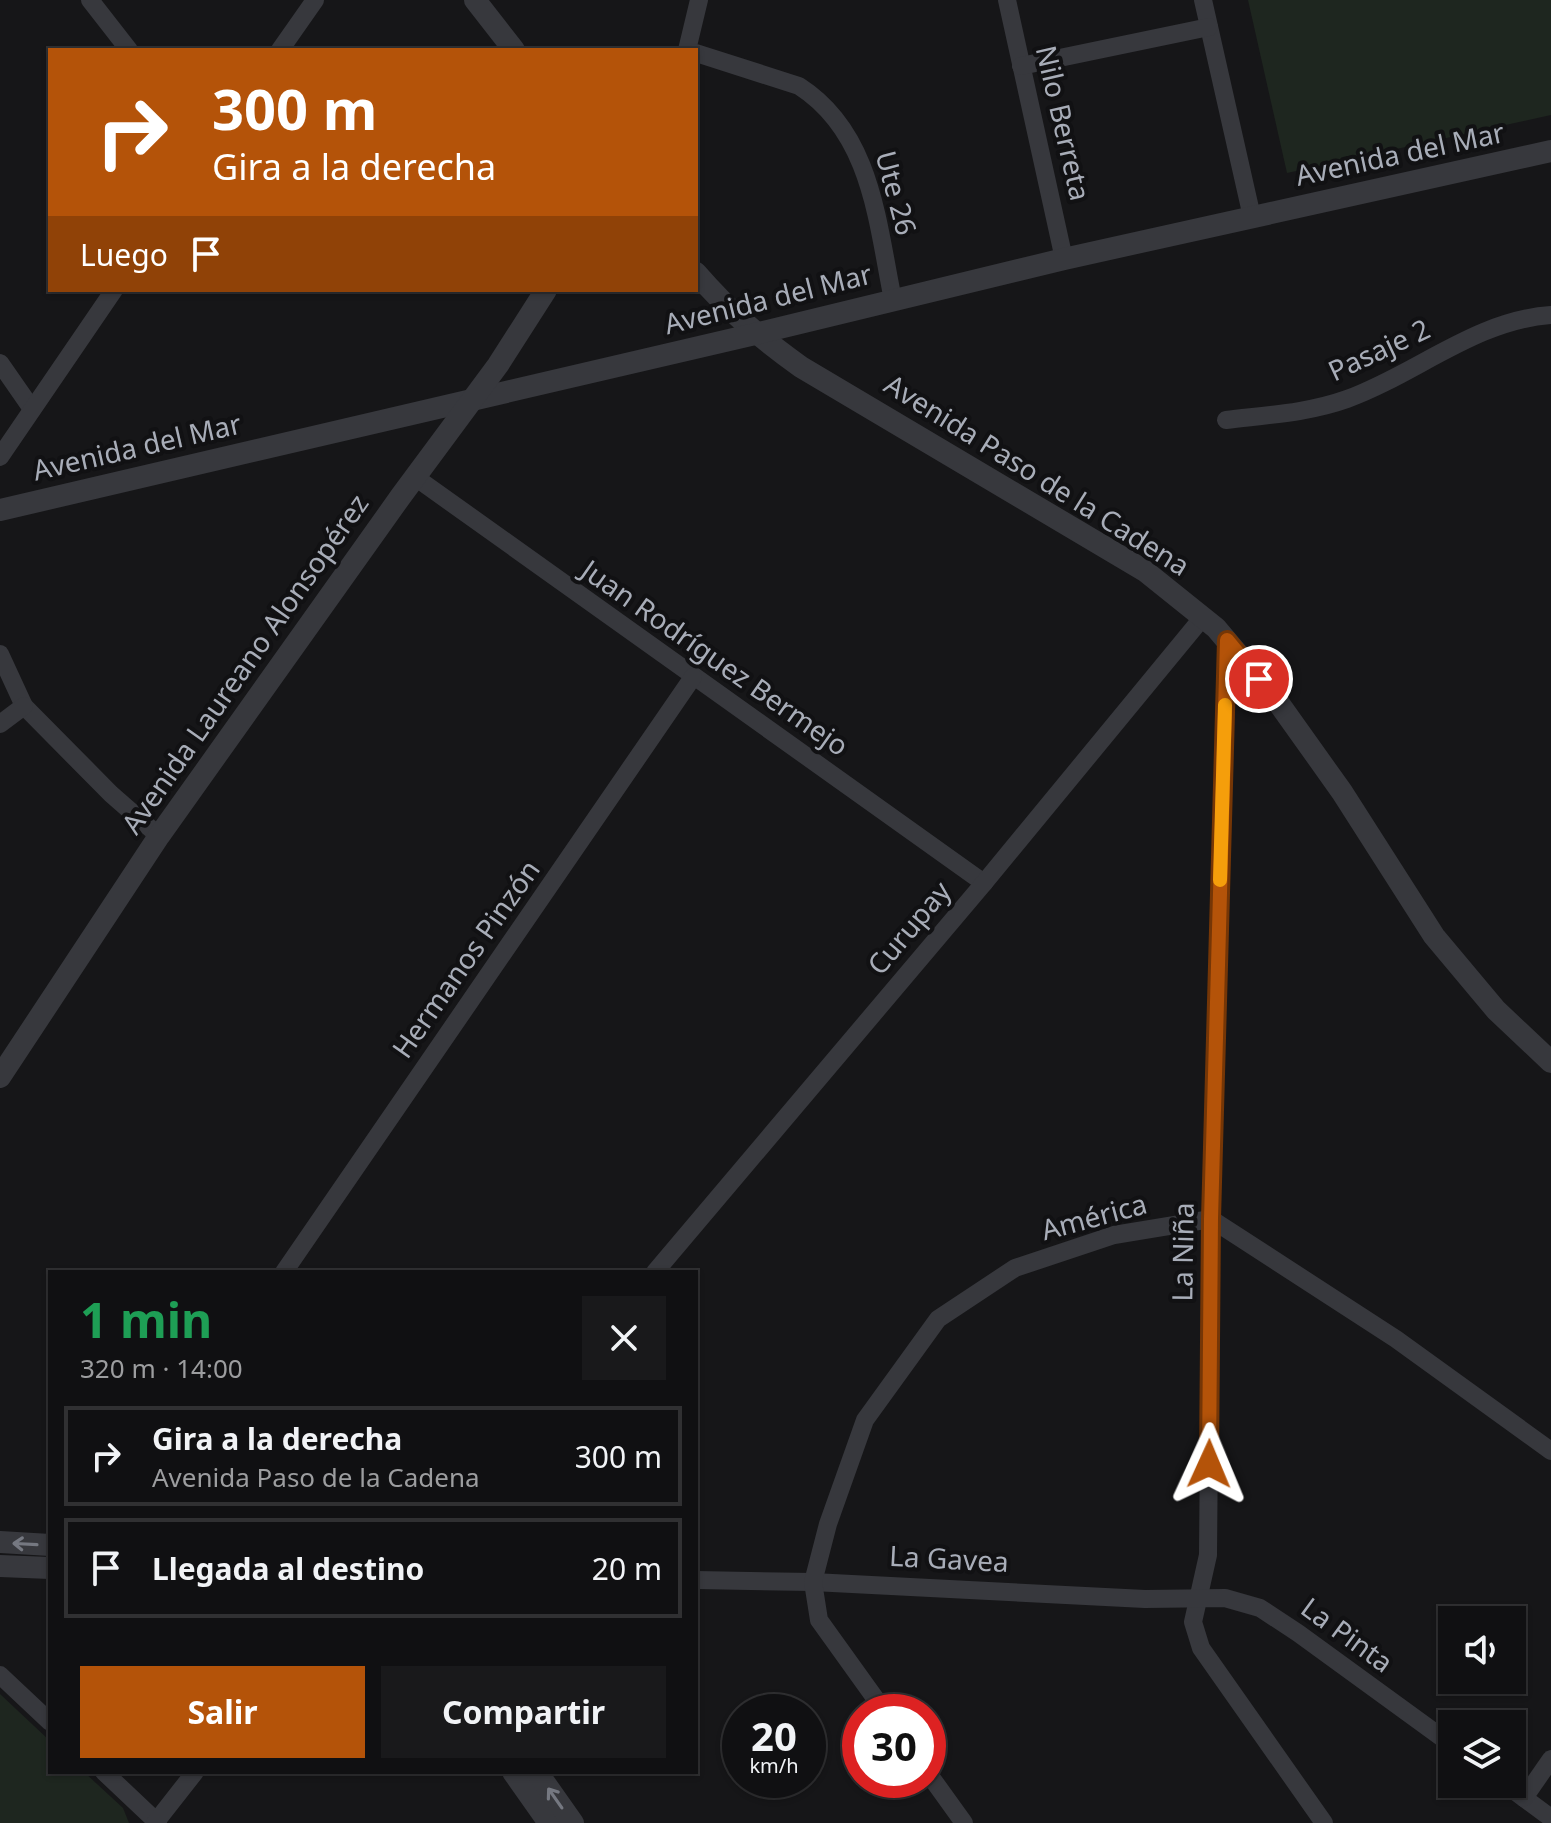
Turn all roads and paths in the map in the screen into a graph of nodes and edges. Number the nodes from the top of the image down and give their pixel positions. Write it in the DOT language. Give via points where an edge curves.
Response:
graph roads {
  1 [pos="90,0"];
  2 [pos="315,0"];
  3 [pos="475,0"];
  4 [pos="699,0"];
  5 [pos="1007,0"];
  6 [pos="1203,0"];
  7 [pos="1209,27"];
  8 [pos="127,48"];
  9 [pos="281,48"];
  10 [pos="512,48"];
  11 [pos="687,48"];
  12 [pos="698,54"];
  13 [pos="1021,66"];
  14 [pos="1551,151"];
  15 [pos="1252,217"];
  16 [pos="1064,259"];
  17 [pos="698,275"];
  18 [pos="113,292"];
  19 [pos="545,292"];
  20 [pos="893,300"];
  21 [pos="1551,315"];
  22 [pos="755,334"];
  23 [pos="0,363"];
  24 [pos="472,401"];
  25 [pos="32,409"];
  26 [pos="1226,420"];
  27 [pos="0,457"];
  28 [pos="415,477"];
  29 [pos="0,510"];
  30 [pos="1203,617"];
  31 [pos="1227,640"];
  32 [pos="0,654"];
  33 [pos="693,677"];
  34 [pos="24,706"];
  35 [pos="0,724"];
  36 [pos="159,836"];
  37 [pos="984,883"];
  38 [pos="1551,1062"];
  39 [pos="0,1077"];
  40 [pos="1211,1219"];
  41 [pos="285,1270"];
  42 [pos="657,1270"];
  43 [pos="1551,1451"];
  44 [pos="0,1542"];
  45 [pos="48,1545"];
  46 [pos="0,1566"];
  47 [pos="48,1568"];
  48 [pos="698,1580"];
  49 [pos="813,1582"];
  50 [pos="1198,1596"];
  51 [pos="0,1675"];
  52 [pos="872,1694"];
  53 [pos="48,1720"];
  54 [pos="1438,1735"];
  55 [pos="1551,1759"];
  56 [pos="106,1774"];
  57 [pos="193,1774"];
  58 [pos="514,1774"];
  59 [pos="538,1774"];
  60 [pos="1526,1795"];
  61 [pos="946,1798"];
  62 [pos="1524,1798"];
  63 [pos="1551,1818"];
  64 [pos="157,1822"];
  65 [pos="549,1823"];
  66 [pos="573,1823"];
  67 [pos="964,1823"];
  68 [pos="1324,1823"];
  1 -- 8 [label="street"];
  2 -- 9 [label="street"];
  3 -- 10 [label="street"];
  4 -- 11 [label="street"];
  5 -- 13 [label="street, Nilo Berreta"];
  6 -- 7 [label="street"];
  7 -- 13 [label="street"];
  7 -- 15 [label="street"];
  12 -- 20 [label="street, Ute 26" via="799,86 839,122 870,188"];
  13 -- 16 [label="street, Nilo Berreta"];
  14 -- 15 [label="street, Avenida del Mar"];
  15 -- 16 [label="street, Avenida del Mar"];
  16 -- 20 [label="street, Avenida del Mar"];
  17 -- 22 [label="street, Avenida Paso de la Cadena"];
  18 -- 25 [label="street"];
  19 -- 24 [label="street, Avenida Laureano Alonsopérez"];
  20 -- 22 [label="street, Avenida del Mar"];
  21 -- 26 [label="street, Pasaje 2" via="1519,318 1485,332 1350,398 1311,410"];
  22 -- 24 [label="street, Avenida del Mar"];
  22 -- 30 [label="street, Avenida Paso de la Cadena" via="801,367 1145,571"];
  23 -- 25 [label="street"];
  24 -- 28 [label="street, Avenida Laureano Alonsopérez"];
  24 -- 29 [label="street, Avenida del Mar"];
  25 -- 27 [label="street"];
  28 -- 33 [label="street, Juan Rodríguez Bermejo"];
  28 -- 36 [label="street, Avenida Laureano Alonsopérez"];
  30 -- 31 [label="street, Avenida Paso de la Cadena"];
  30 -- 37 [label="street, Curupay"];
  31 -- 38 [label="street, Avenida Paso de la Cadena" via="1342,792 1434,936 1496,1010"];
  31 -- 40 [label="street, La Niña"];
  32 -- 34 [label="street"];
  33 -- 37 [label="street, Juan Rodríguez Bermejo"];
  33 -- 41 [label="street, Hermanos Pinzón"];
  34 -- 35 [label="street"];
  34 -- 36 [label="street"];
  36 -- 39 [label="street, Avenida Laureano Alonsopérez"];
  37 -- 42 [label="street, Curupay"];
  40 -- 43 [label="street" via="1396,1339"];
  40 -- 49 [label="street, América" via="1114,1235 1015,1268 938,1319 865,1420"];
  40 -- 50 [label="street, La Niña" via="1208,1555"];
  45 -- 44 [label="street, one-way"];
  46 -- 47 [label="street"];
  48 -- 49 [label="street, La Gavea"];
  49 -- 50 [label="street, La Gavea" via="1145,1599"];
  49 -- 52 [label="street" via="819,1620"];
  50 -- 54 [label="street, La Pinta" via="1260,1608"];
  50 -- 68 [label="street, La Niña" via="1193,1622 1201,1648"];
  51 -- 53 [label="street"];
  55 -- 60 [label="street"];
  56 -- 64 [label="street"];
  57 -- 64 [label="street"];
  58 -- 65 [label="street"];
  66 -- 59 [label="street, one-way"];
  61 -- 67 [label="street"];
  62 -- 63 [label="street"];
}
